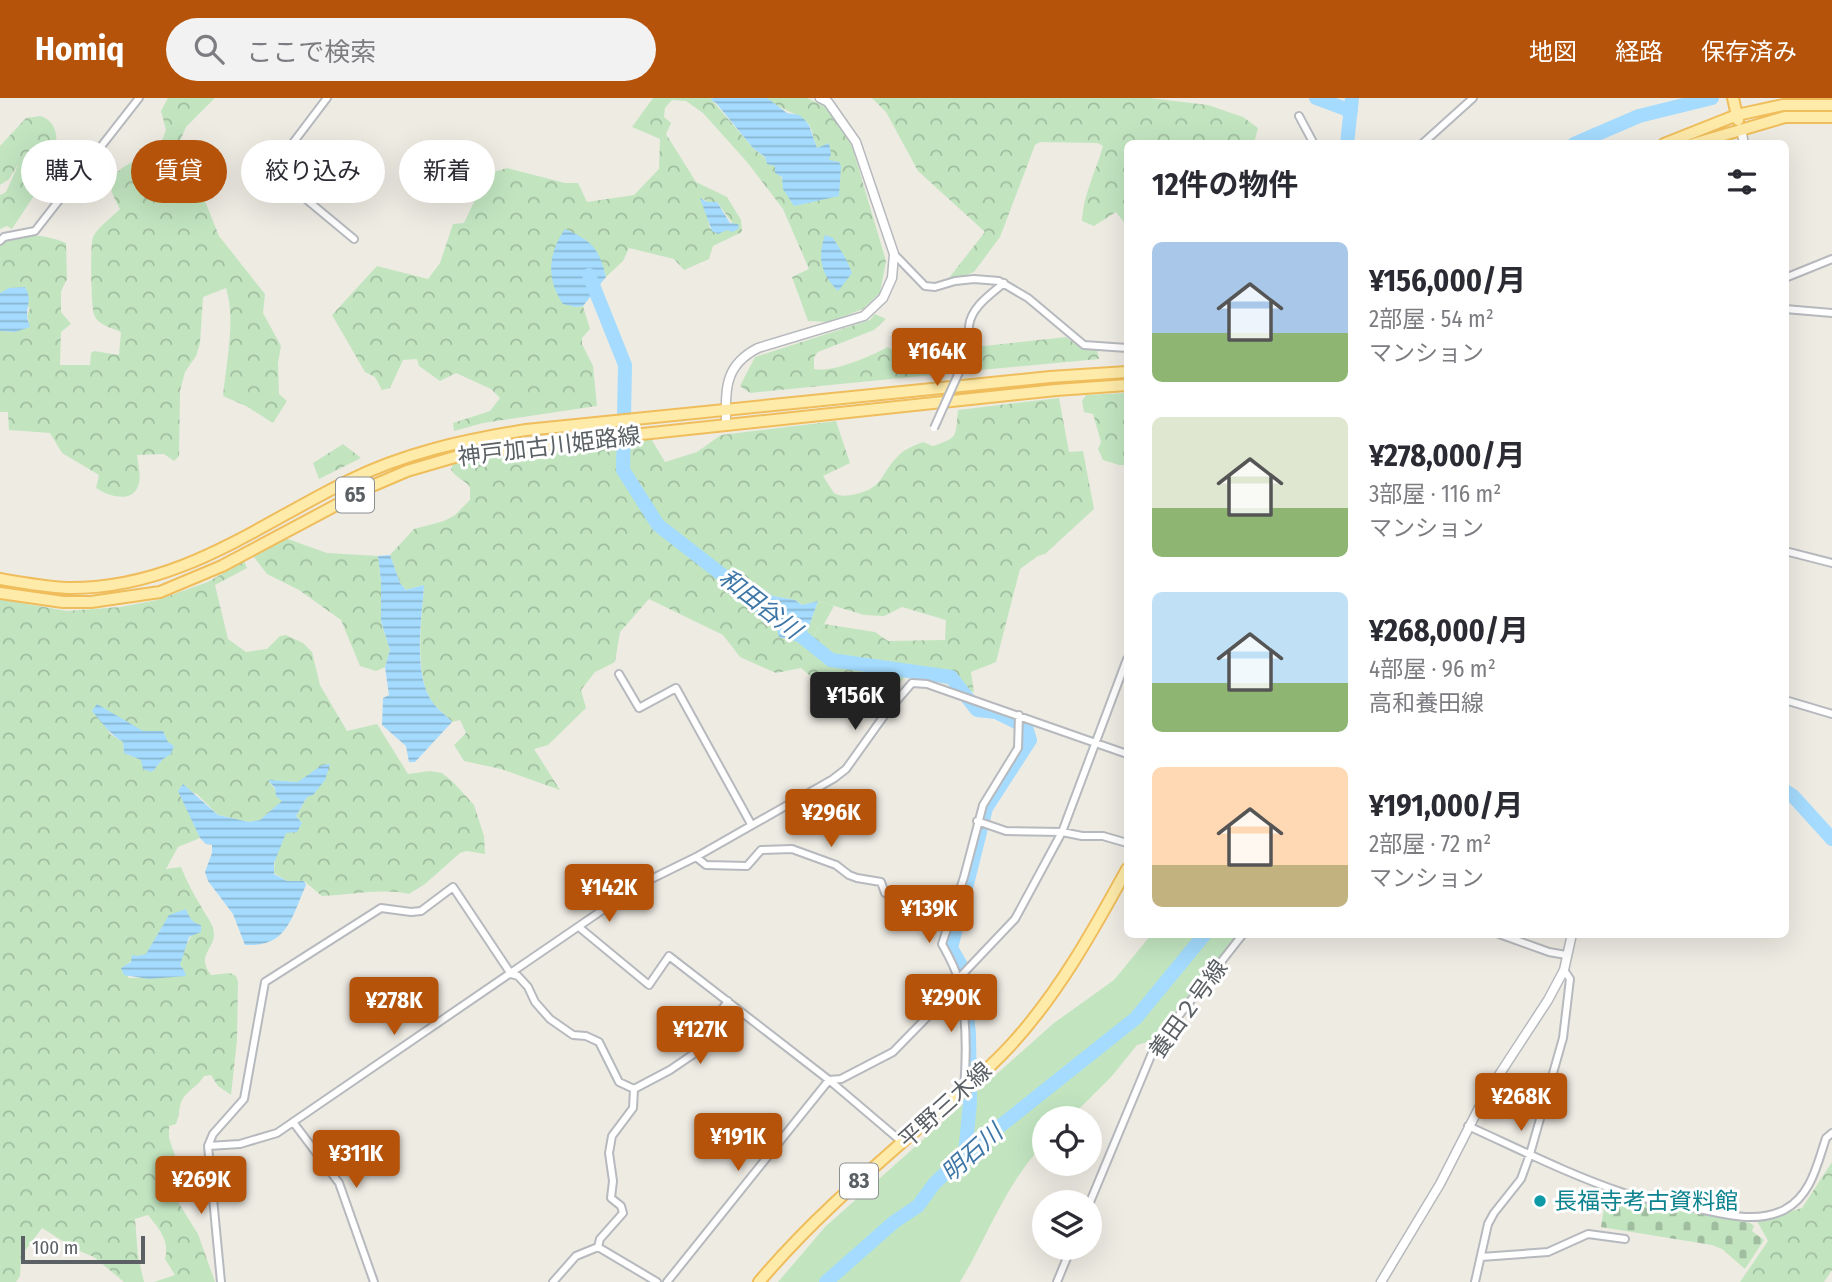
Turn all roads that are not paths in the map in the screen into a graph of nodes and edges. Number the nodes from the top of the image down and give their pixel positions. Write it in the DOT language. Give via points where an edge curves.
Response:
graph roads {
  1 [pos="139,98"];
  2 [pos="327,98"];
  3 [pos="820,98"];
  4 [pos="1473,98"];
  5 [pos="1734,100"];
  6 [pos="1832,104"];
  7 [pos="1737,115"];
  8 [pos="1299,116"];
  9 [pos="1832,117"];
  10 [pos="1741,129"];
  11 [pos="1312,140"];
  12 [pos="1426,140"];
  13 [pos="1674,140"];
  14 [pos="1706,140"];
  15 [pos="1743,140"];
  16 [pos="354,239"];
  17 [pos="0,240"];
  18 [pos="894,254"];
  19 [pos="1832,259"];
  20 [pos="1789,276"];
  21 [pos="1004,283"];
  22 [pos="1789,309"];
  23 [pos="1832,313"];
  24 [pos="1124,348"];
  25 [pos="1124,372"];
  26 [pos="1124,385"];
  27 [pos="726,410"];
  28 [pos="726,425"];
  29 [pos="934,428"];
  30 [pos="1789,552"];
  31 [pos="1832,563"];
  32 [pos="0,579"];
  33 [pos="0,593"];
  34 [pos="1124,667"];
  35 [pos="619,674"];
  36 [pos="1789,701"];
  37 [pos="1832,714"];
  38 [pos="1019,715"];
  39 [pos="1095,742"];
  40 [pos="1124,753"];
  41 [pos="977,821"];
  42 [pos="751,824"];
  43 [pos="1062,832"];
  44 [pos="1124,843"];
  45 [pos="696,857"];
  46 [pos="1124,874"];
  47 [pos="954,908"];
  48 [pos="580,928"];
  49 [pos="1239,938"];
  50 [pos="1510,938"];
  51 [pos="1571,938"];
  52 [pos="1566,954"];
  53 [pos="1564,970"];
  54 [pos="511,974"];
  55 [pos="958,979"];
  56 [pos="729,1001"];
  57 [pos="829,1080"];
  58 [pos="968,1086"];
  59 [pos="634,1090"];
  60 [pos="293,1122"];
  61 [pos="1468,1126"];
  62 [pos="1832,1133"];
  63 [pos="902,1142"];
  64 [pos="208,1146"];
  65 [pos="1530,1154"];
  66 [pos="1095,1190"];
  67 [pos="1625,1239"];
  68 [pos="598,1247"];
  69 [pos="1481,1257"];
  70 [pos="1066,1260"];
  71 [pos="221,1282"];
  72 [pos="374,1282"];
  73 [pos="554,1282"];
  74 [pos="657,1282"];
  75 [pos="667,1282"];
  76 [pos="759,1282"];
  77 [pos="1057,1282"];
  78 [pos="1381,1282"];
  79 [pos="1475,1282"];
  1 -- 17 [label="street" via="35,231"];
  2 -- 16 [label="street" via="277,164 289,185"];
  3 -- 18 [label="street" via="828,102 856,142"];
  4 -- 12 [label="street"];
  5 -- 7 [label="main road"];
  6 -- 7 [label="main road" via="1783,105"];
  7 -- 10 [label="main road"];
  7 -- 13 [label="main road"];
  8 -- 11 [label="street"];
  9 -- 10 [label="main road" via="1785,117"];
  10 -- 14 [label="main road"];
  10 -- 15 [label="street"];
  18 -- 21 [label="street" via="925,286 974,279"];
  18 -- 27 [label="street" via="892,278 883,298 864,316 745,355 729,378"];
  19 -- 20 [label="street"];
  21 -- 24 [label="street" via="1084,345"];
  21 -- 29 [label="street, bridge" via="978,305 969,322 970,349"];
  22 -- 23 [label="street"];
  25 -- 27 [label="main road, 神戸加古川姫路線 / 65"];
  26 -- 28 [label="main road, 神戸加古川姫路線 / 65"];
  27 -- 28 [label="street"];
  27 -- 32 [label="main road, 神戸加古川姫路線 / 65" via="526,430 429,449 348,481 212,555 127,583 69,588"];
  28 -- 33 [label="main road, 神戸加古川姫路線 / 65" via="520,445 439,461 372,486 222,566 160,592 91,602"];
  30 -- 31 [label="street"];
  34 -- 39 [label="street"];
  35 -- 42 [label="street" via="639,708 676,688"];
  36 -- 37 [label="street"];
  38 -- 39 [label="street"];
  38 -- 41 [label="street" via="1018,748"];
  38 -- 42 [label="street" via="912,683 846,769"];
  39 -- 40 [label="street"];
  39 -- 43 [label="street"];
  41 -- 43 [label="street" via="1006,831"];
  41 -- 47 [label="street"];
  42 -- 45 [label="street"];
  43 -- 44 [label="street"];
  43 -- 55 [label="street" via="1015,919"];
  45 -- 47 [label="street" via="706,865 747,866 761,850 792,849 857,878 881,882 885,893 927,909"];
  45 -- 48 [label="street" via="639,885"];
  46 -- 58 [label="main road, 平野三木線 / 83" via="1058,985 1010,1046"];
  47 -- 55 [label="street" via="943,944"];
  48 -- 54 [label="street"];
  48 -- 56 [label="street" via="649,985 669,956"];
  49 -- 66 [label="street, 養田２号線" via="1155,1046"];
  50 -- 52 [label="street"];
  51 -- 52 [label="street"];
  52 -- 53 [label="street"];
  53 -- 61 [label="street"];
  53 -- 65 [label="street" via="1570,979 1563,1038"];
  54 -- 59 [label="street" via="528,987 550,1019 573,1035 599,1042 619,1082"];
  54 -- 60 [label="street"];
  54 -- 64 [label="street" via="453,887 421,911 381,908 265,982 244,1099"];
  55 -- 57 [label="street" via="893,1052 841,1079"];
  55 -- 58 [label="street"];
  56 -- 57 [label="street"];
  56 -- 59 [label="street" via="695,1053"];
  57 -- 63 [label="street"];
  57 -- 75 [label="street"];
  58 -- 63 [label="main road, 平野三木線 / 83"];
  59 -- 68 [label="street" via="633,1108 612,1136 609,1153 611,1198 623,1213"];
  60 -- 64 [label="street" via="277,1133 240,1144"];
  60 -- 72 [label="street" via="339,1183"];
  61 -- 65 [label="street"];
  61 -- 78 [label="street" via="1440,1184"];
  62 -- 65 [label="street" via="1800,1198 1786,1209 1754,1218 1623,1193"];
  63 -- 76 [label="main road, 平野三木線 / 83" via="789,1246"];
  64 -- 71 [label="street"];
  65 -- 69 [label="street" via="1521,1179 1488,1224"];
  67 -- 69 [label="street" via="1588,1234 1548,1252"];
  68 -- 73 [label="street" via="576,1256"];
  68 -- 74 [label="street"];
  69 -- 79 [label="street"];
  70 -- 77 [label="street"];
}
